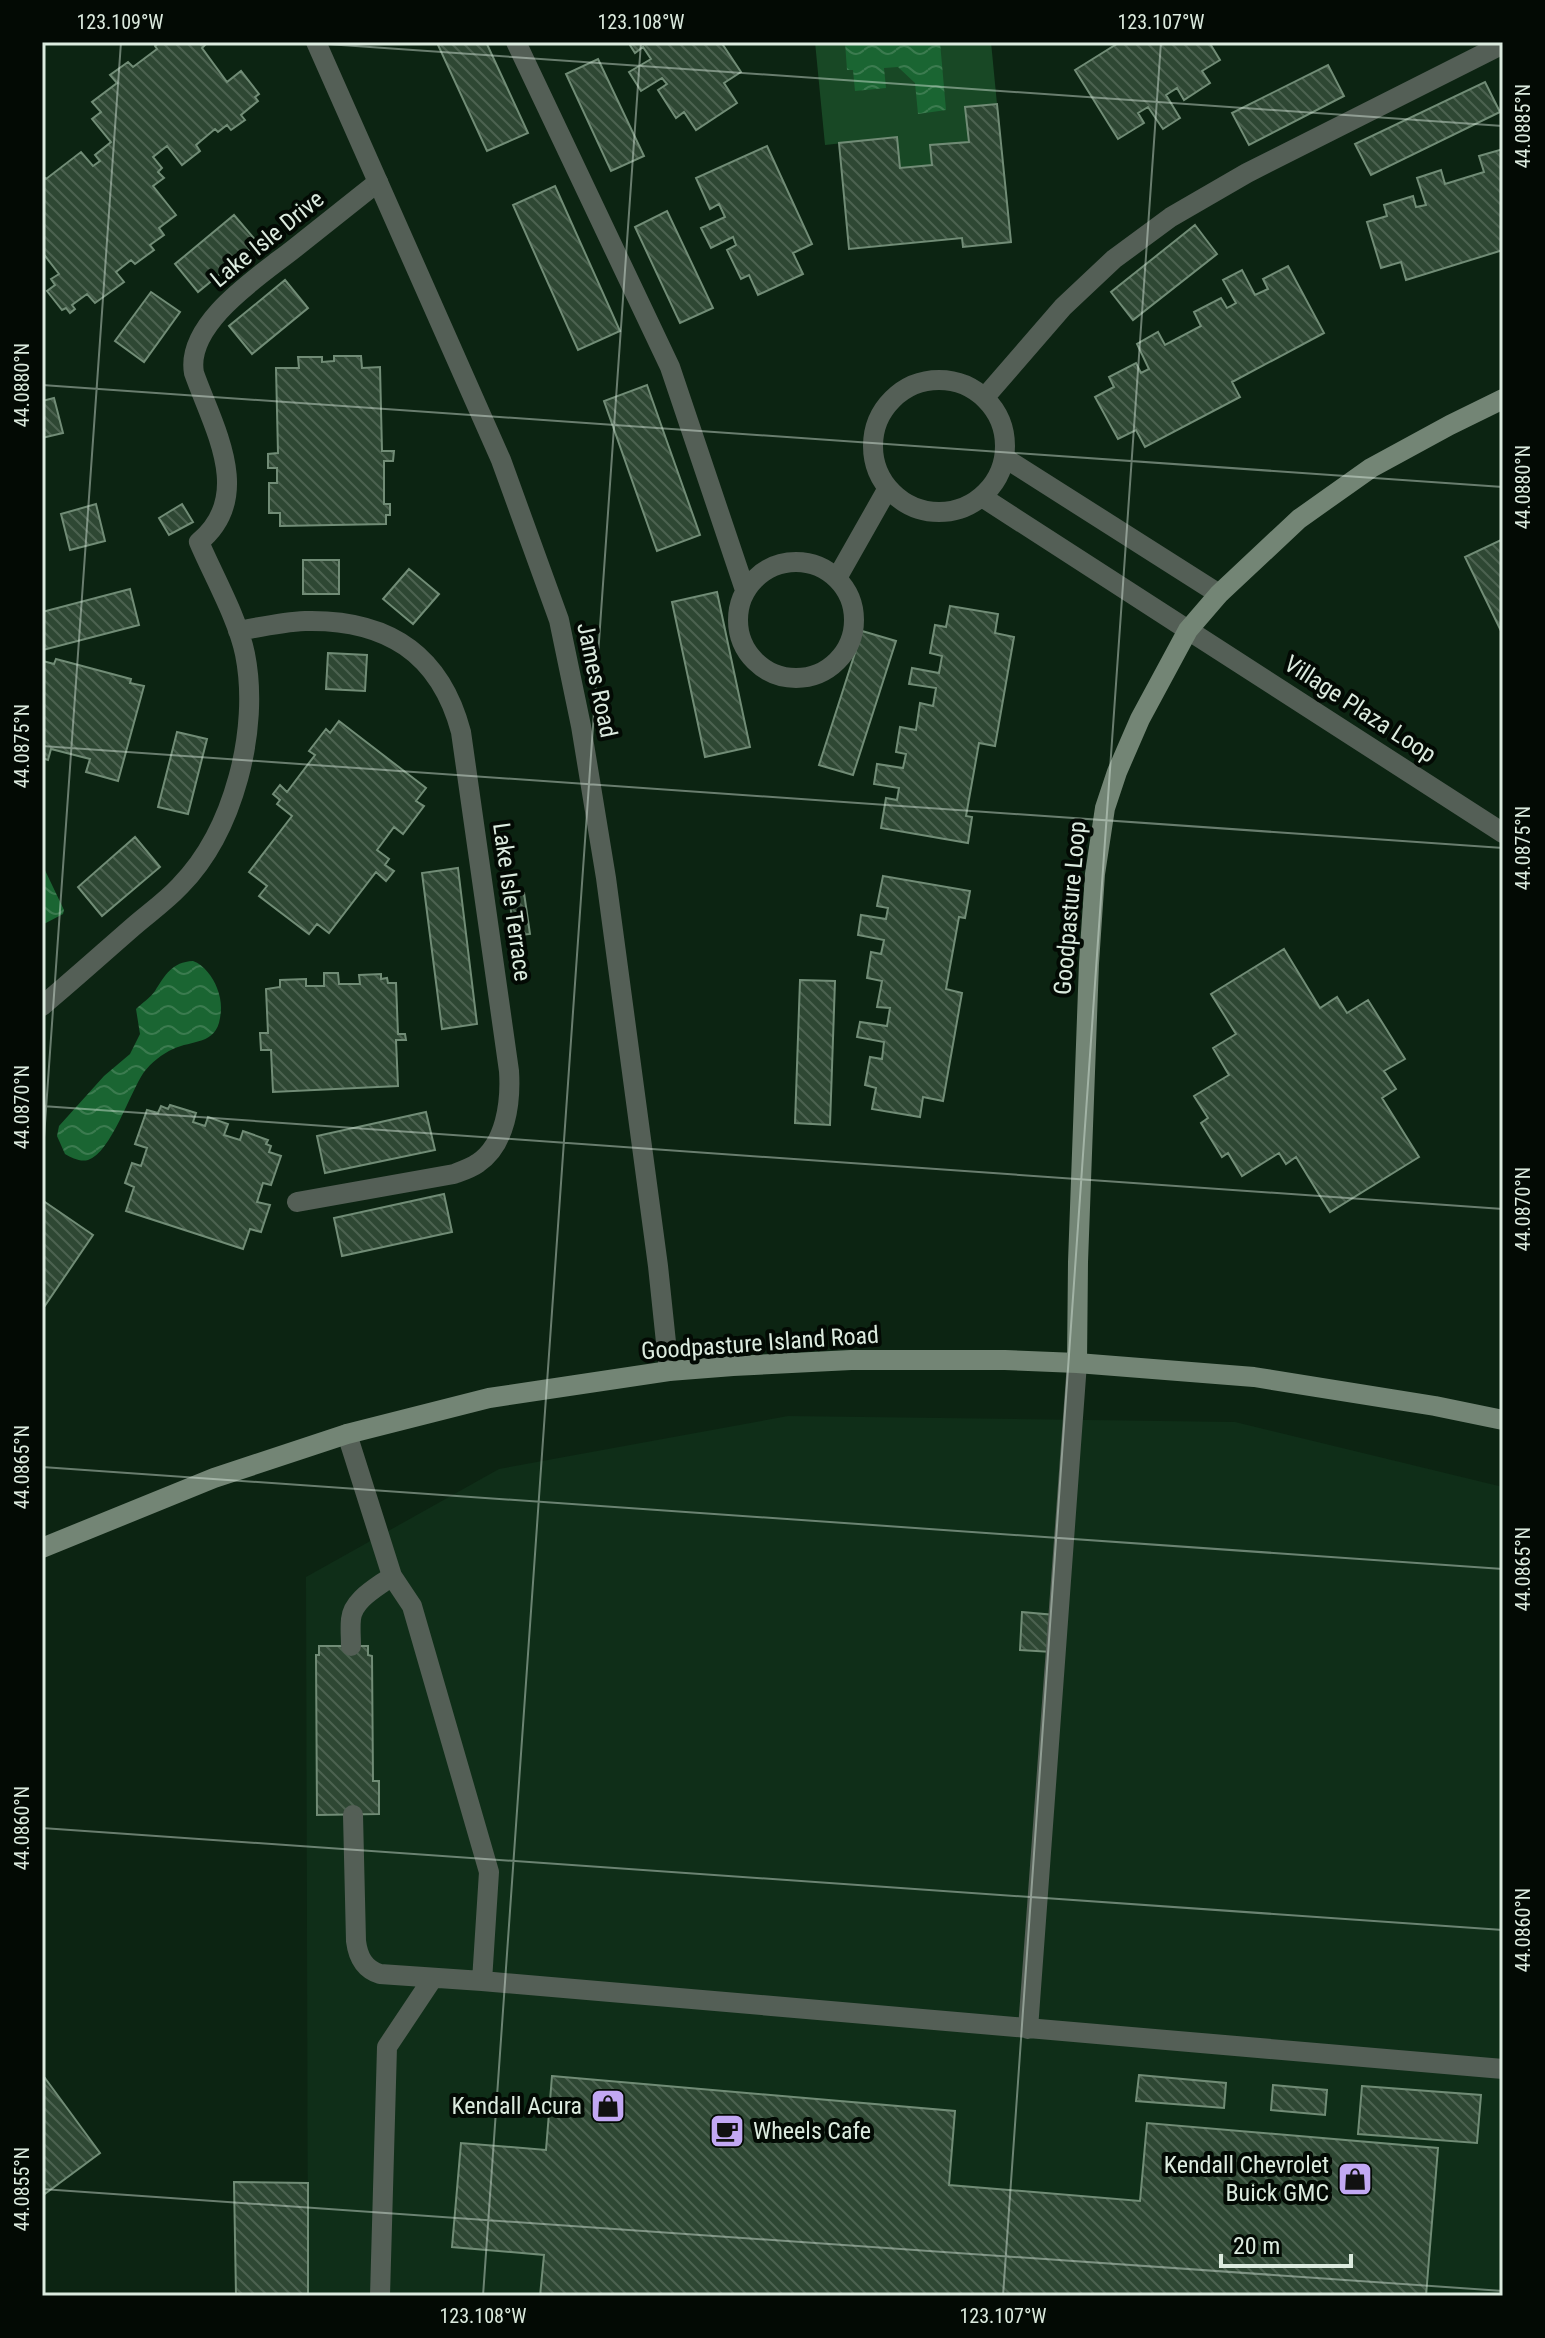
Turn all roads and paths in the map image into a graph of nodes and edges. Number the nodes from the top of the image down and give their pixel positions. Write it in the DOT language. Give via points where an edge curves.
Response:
graph roads {
  1 [pos="316,42"];
  2 [pos="516,42"];
  3 [pos="1503,44"];
  4 [pos="378,182"];
  5 [pos="985,397"];
  6 [pos="1503,399"];
  7 [pos="1005,458"];
  8 [pos="888,488"];
  9 [pos="982,497"];
  10 [pos="837,578"];
  11 [pos="745,590"];
  12 [pos="1219,594"];
  13 [pos="1188,630"];
  14 [pos="238,631"];
  15 [pos="1503,833"];
  16 [pos="42,1006"];
  17 [pos="297,1202"];
  18 [pos="1077,1363"];
  19 [pos="669,1371"];
  20 [pos="1503,1420"];
  21 [pos="347,1434"];
  22 [pos="42,1548"];
  23 [pos="392,1576"];
  24 [pos="351,1646"];
  25 [pos="353,1815"];
  26 [pos="433,1978"];
  27 [pos="482,1981"];
  28 [pos="1028,2029"];
  29 [pos="1503,2069"];
  30 [pos="380,2296"];
  1 -- 4 [label="street, James Road"];
  2 -- 11 [label="street" via="670,367"];
  3 -- 5 [label="street" via="1171,217 1114,259 1063,307"];
  4 -- 14 [label="street, Lake Isle Drive" via="235,296 204,333 194,356 194,373 226,459 228,484 218,523 199,542"];
  4 -- 19 [label="street, James Road" via="501,460 559,620 606,878"];
  5 -- 7 [label="street" via="998,413"];
  5 -- 8 [label="street" via="943,379 900,392 883,409 873,445"];
  6 -- 12 [label="main road, Goodpasture Loop" via="1371,468 1299,519"];
  7 -- 9 [label="street" via="997,480"];
  7 -- 12 [label="street"];
  8 -- 9 [label="street" via="905,503 939,512"];
  8 -- 10 [label="street"];
  9 -- 13 [label="street, Village Plaza Loop"];
  10 -- 11 [label="street" via="800,561 758,574"];
  10 -- 11 [label="street" via="849,594 852,636 829,669 810,677 774,675 744,648 737,629"];
  12 -- 13 [label="main road, Goodpasture Loop"];
  13 -- 15 [label="street, Village Plaza Loop"];
  13 -- 18 [label="main road, Goodpasture Loop" via="1117,772 1105,808 1095,874"];
  14 -- 16 [label="street, Lake Isle Drive" via="249,688 244,753 238,782 211,841 181,885"];
  14 -- 17 [label="street, Lake Isle Terrace" via="306,621 357,625 404,645 440,679 461,732 509,1071 509,1102 500,1133 478,1163 454,1174"];
  18 -- 19 [label="main road, Goodpasture Island Road" via="851,1360"];
  18 -- 20 [label="main road, Goodpasture Island Road" via="1254,1377"];
  18 -- 28 [label="street"];
  19 -- 21 [label="main road, Goodpasture Island Road" via="489,1398"];
  21 -- 22 [label="main road, Goodpasture Island Road" via="214,1478"];
  21 -- 23 [label="street"];
  23 -- 24 [label="street" via="353,1610"];
  23 -- 27 [label="street" via="412,1606 489,1872"];
  25 -- 26 [label="street" via="357,1953 380,1974"];
  26 -- 27 [label="street"];
  26 -- 30 [label="street" via="387,2047"];
  27 -- 28 [label="street"];
  28 -- 29 [label="street"];
}
